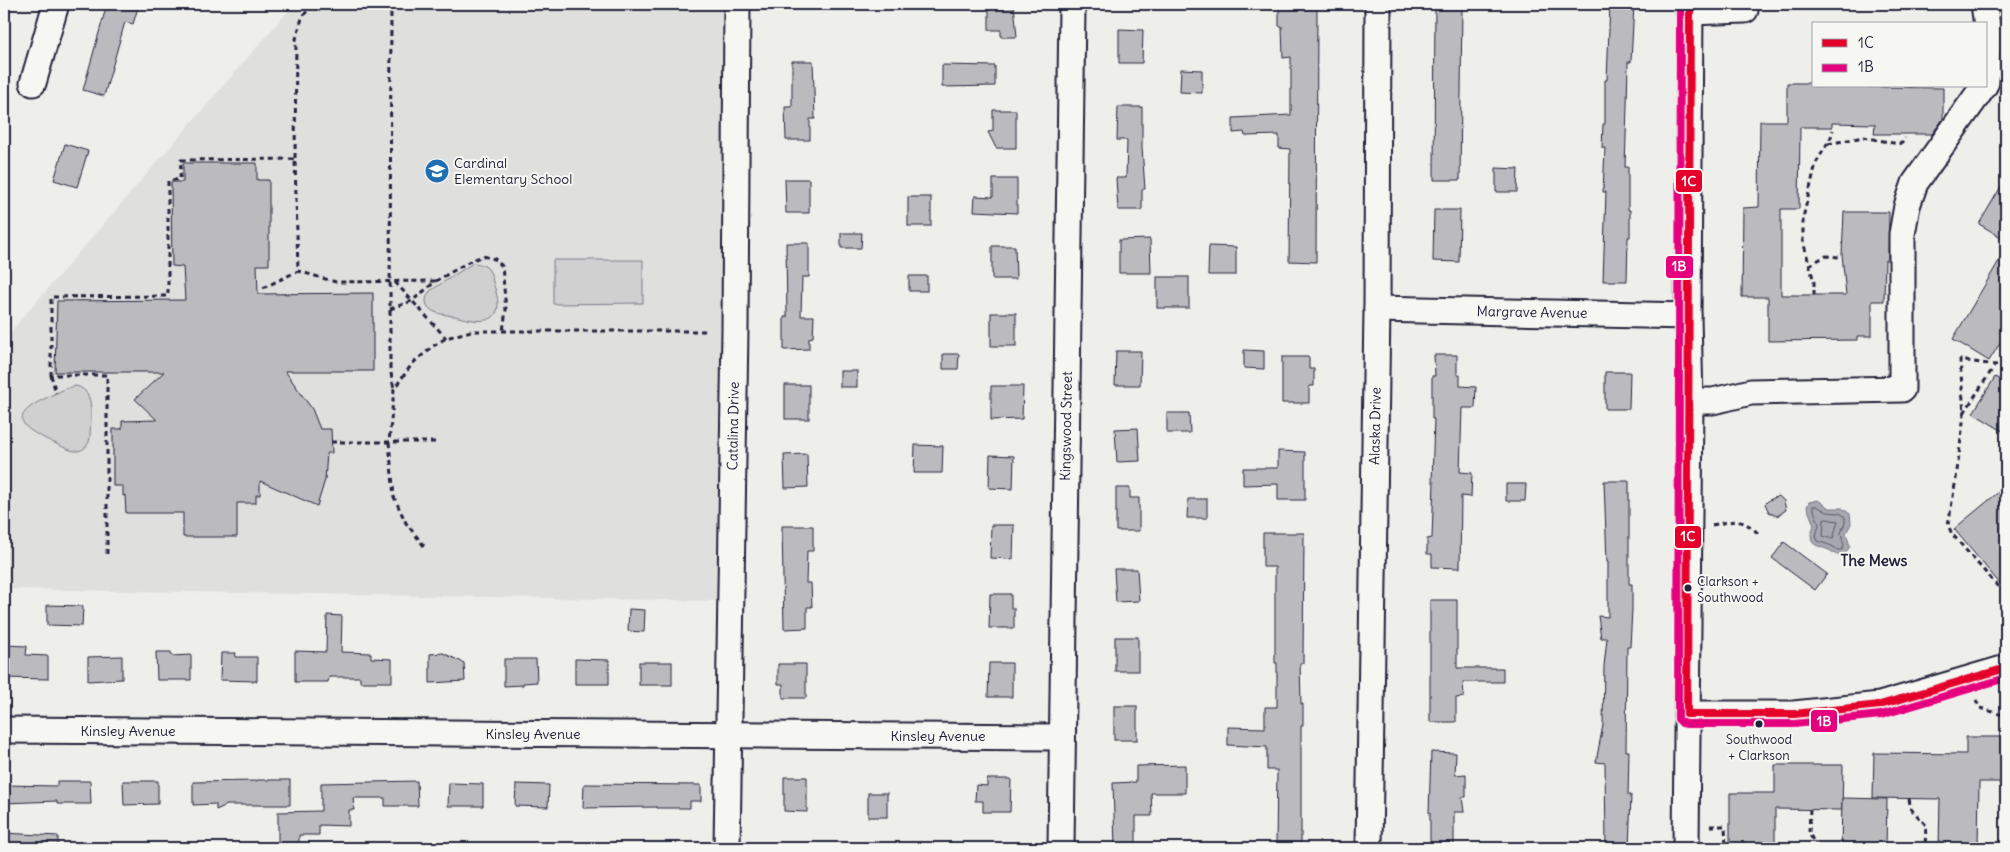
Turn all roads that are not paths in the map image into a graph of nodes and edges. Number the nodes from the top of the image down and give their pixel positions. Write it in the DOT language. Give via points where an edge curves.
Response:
graph roads {
  1 [pos="56,4"];
  2 [pos="737,4"];
  3 [pos="1071,4"];
  4 [pos="1378,4"];
  5 [pos="1745,4"];
  6 [pos="1984,4"];
  7 [pos="1690,8"];
  8 [pos="1986,22"];
  9 [pos="32,84"];
  10 [pos="1983,88"];
  11 [pos="1377,308"];
  12 [pos="1688,316"];
  13 [pos="1690,401"];
  14 [pos="2006,668"];
  15 [pos="1686,714"];
  16 [pos="4,730"];
  17 [pos="727,735"];
  18 [pos="1062,737"];
  19 [pos="727,848"];
  20 [pos="1061,848"];
  21 [pos="1369,848"];
  22 [pos="1686,848"];
  1 -- 9 [label="street"];
  2 -- 17 [label="street, Catalina Drive" via="735,336"];
  3 -- 18 [label="street, Kingswood Street"];
  4 -- 11 [label="street, Alaska Drive"];
  5 -- 7 [label="street" via="1745,10"];
  6 -- 8 [label="street"];
  7 -- 12 [label="street"];
  10 -- 13 [label="street" via="1915,183 1907,206 1902,234 1902,390 1751,392 1713,401"];
  11 -- 12 [label="street, Margrave Avenue"];
  11 -- 21 [label="street, Alaska Drive"];
  12 -- 13 [label="street"];
  13 -- 15 [label="street"];
  14 -- 15 [label="street" via="1880,705 1794,714"];
  15 -- 22 [label="street"];
  16 -- 17 [label="street, Kinsley Avenue"];
  17 -- 18 [label="street, Kinsley Avenue"];
  17 -- 19 [label="street, Catalina Drive"];
  18 -- 20 [label="street, Kingswood Street"];
}
